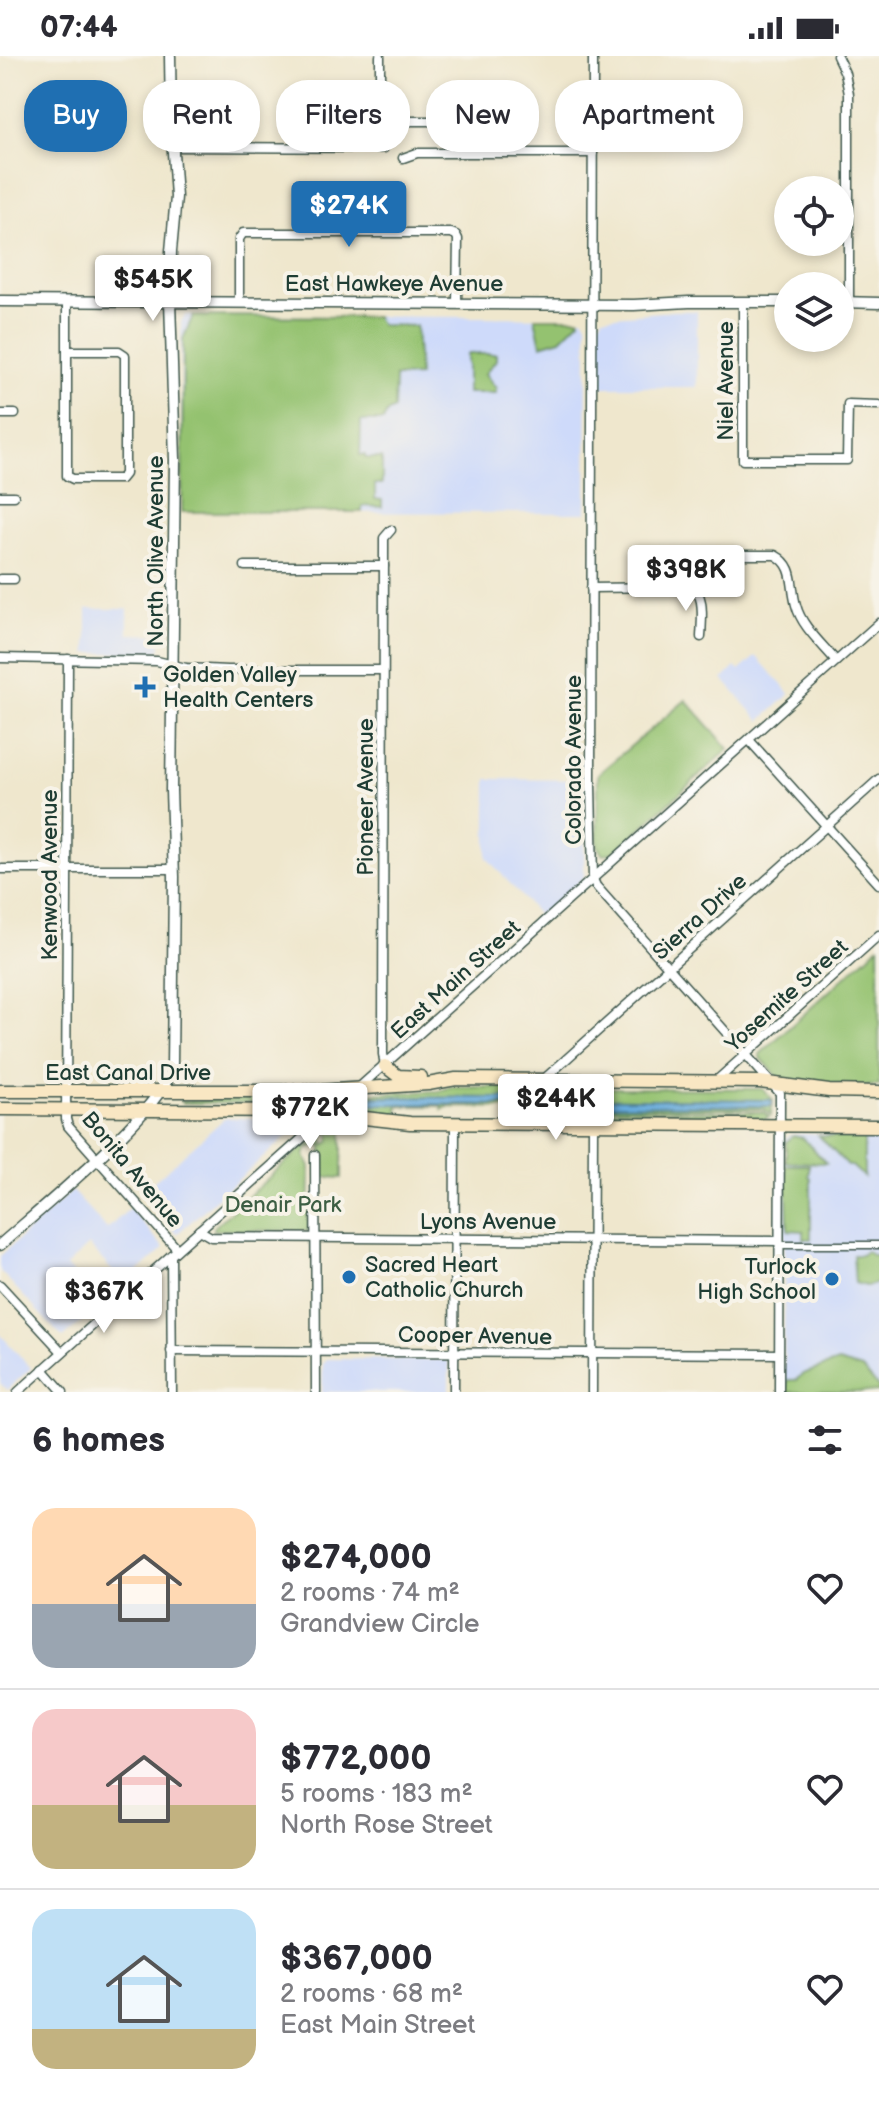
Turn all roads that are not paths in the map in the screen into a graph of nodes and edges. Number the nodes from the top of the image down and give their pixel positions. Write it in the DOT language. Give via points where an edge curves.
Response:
graph roads {
  1 [pos="170,56"];
  2 [pos="380,56"];
  3 [pos="593,56"];
  4 [pos="840,57"];
  5 [pos="171,80"];
  6 [pos="380,80"];
  7 [pos="172,152"];
  8 [pos="593,153"];
  9 [pos="403,158"];
  10 [pos="845,272"];
  11 [pos="0,301"];
  12 [pos="67,301"];
  13 [pos="170,301"];
  14 [pos="239,302"];
  15 [pos="743,302"];
  16 [pos="774,302"];
  17 [pos="854,302"];
  18 [pos="457,303"];
  19 [pos="879,303"];
  20 [pos="593,305"];
  21 [pos="67,351"];
  22 [pos="879,405"];
  23 [pos="0,414"];
  24 [pos="15,414"];
  25 [pos="0,496"];
  26 [pos="14,496"];
  27 [pos="391,530"];
  28 [pos="245,566"];
  29 [pos="384,566"];
  30 [pos="687,578"];
  31 [pos="0,579"];
  32 [pos="14,579"];
  33 [pos="591,588"];
  34 [pos="879,623"];
  35 [pos="701,637"];
  36 [pos="0,658"];
  37 [pos="68,659"];
  38 [pos="836,661"];
  39 [pos="174,664"];
  40 [pos="383,670"];
  41 [pos="749,740"];
  42 [pos="879,779"];
  43 [pos="827,826"];
  44 [pos="591,851"];
  45 [pos="618,856"];
  46 [pos="0,869"];
  47 [pos="67,869"];
  48 [pos="174,869"];
  49 [pos="593,879"];
  50 [pos="879,884"];
  51 [pos="879,935"];
  52 [pos="668,968"];
  53 [pos="746,1054"];
  54 [pos="385,1066"];
  55 [pos="456,1079"];
  56 [pos="543,1080"];
  57 [pos="716,1081"];
  58 [pos="773,1083"];
  59 [pos="360,1088"];
  60 [pos="0,1091"];
  61 [pos="67,1092"];
  62 [pos="160,1092"];
  63 [pos="879,1092"];
  64 [pos="0,1109"];
  65 [pos="66,1110"];
  66 [pos="146,1110"];
  67 [pos="328,1114"];
  68 [pos="455,1124"];
  69 [pos="593,1125"];
  70 [pos="780,1126"];
  71 [pos="879,1126"];
  72 [pos="315,1155"];
  73 [pos="96,1158"];
  74 [pos="199,1230"];
  75 [pos="317,1238"];
  76 [pos="455,1239"];
  77 [pos="593,1240"];
  78 [pos="779,1243"];
  79 [pos="0,1245"];
  80 [pos="879,1245"];
  81 [pos="174,1252"];
  82 [pos="0,1285"];
  83 [pos="171,1351"];
  84 [pos="62,1352"];
  85 [pos="316,1352"];
  86 [pos="454,1353"];
  87 [pos="592,1354"];
  88 [pos="779,1354"];
  89 [pos="43,1369"];
  90 [pos="18,1392"];
  91 [pos="63,1392"];
  92 [pos="172,1392"];
  93 [pos="316,1392"];
  94 [pos="454,1392"];
  95 [pos="592,1392"];
  96 [pos="779,1392"];
  1 -- 5 [label="street, North Olive Avenue"];
  2 -- 6 [label="street"];
  3 -- 8 [label="street, Colorado Avenue"];
  4 -- 10 [label="street" via="849,94"];
  7 -- 13 [label="street, North Olive Avenue" via="176,197"];
  8 -- 9 [label="street" via="414,153"];
  8 -- 20 [label="street, Colorado Avenue"];
  11 -- 12 [label="street, East Hawkeye Avenue"];
  12 -- 13 [label="street, East Hawkeye Avenue"];
  12 -- 21 [label="street"];
  13 -- 14 [label="street, East Hawkeye Avenue"];
  13 -- 39 [label="street, North Olive Avenue"];
  14 -- 18 [label="street, East Hawkeye Avenue"];
  14 -- 18 [label="street" via="243,233 451,233 458,239"];
  15 -- 16 [label="street, East Hawkeye Avenue"];
  15 -- 20 [label="street, East Hawkeye Avenue"];
  15 -- 22 [label="street, Niel Avenue" via="743,460 847,460 848,404"];
  17 -- 19 [label="street"];
  18 -- 20 [label="street, East Hawkeye Avenue"];
  20 -- 33 [label="street, Colorado Avenue"];
  21 -- 21 [label="street" via="124,353 123,478 68,477"];
  23 -- 24 [label="street"];
  25 -- 26 [label="street"];
  27 -- 29 [label="street, Pioneer Avenue" via="384,538"];
  28 -- 29 [label="street"];
  29 -- 40 [label="street, Pioneer Avenue"];
  30 -- 33 [label="street" via="668,588"];
  30 -- 35 [label="street" via="700,595"];
  30 -- 38 [label="street" via="712,554 777,556 790,571 800,617"];
  31 -- 32 [label="street"];
  33 -- 44 [label="street, Colorado Avenue"];
  34 -- 38 [label="street, East Main Street"];
  36 -- 37 [label="street"];
  37 -- 39 [label="street"];
  37 -- 47 [label="street, Kenwood Avenue"];
  38 -- 41 [label="street, East Main Street"];
  39 -- 40 [label="street" via="227,670"];
  39 -- 48 [label="street, North Olive Avenue"];
  40 -- 54 [label="street, Pioneer Avenue"];
  41 -- 43 [label="street"];
  41 -- 45 [label="street, East Main Street"];
  42 -- 43 [label="street, Sierra Drive"];
  43 -- 50 [label="street"];
  43 -- 52 [label="street, Sierra Drive"];
  44 -- 45 [label="street" via="602,860"];
  44 -- 49 [label="street, Colorado Avenue"];
  45 -- 49 [label="street, East Main Street"];
  46 -- 47 [label="street"];
  47 -- 48 [label="street"];
  47 -- 61 [label="street, Kenwood Avenue"];
  48 -- 62 [label="street, North Olive Avenue" via="173,1052 170,1077"];
  49 -- 52 [label="street"];
  49 -- 54 [label="street, East Main Street"];
  51 -- 53 [label="street, Yosemite Street"];
  52 -- 53 [label="street"];
  52 -- 56 [label="street, Sierra Drive"];
  53 -- 57 [label="street, Yosemite Street"];
  53 -- 58 [label="street"];
  54 -- 55 [label="main road" via="398,1076"];
  54 -- 59 [label="street, East Main Street"];
  55 -- 56 [label="main road, East Canal Drive"];
  55 -- 59 [label="main road, East Canal Drive"];
  56 -- 57 [label="main road, East Canal Drive"];
  57 -- 58 [label="main road, East Canal Drive"];
  58 -- 63 [label="main road, East Canal Drive"];
  58 -- 70 [label="street" via="780,1095"];
  59 -- 62 [label="main road, East Canal Drive"];
  59 -- 67 [label="street, East Main Street"];
  60 -- 61 [label="main road, East Canal Drive"];
  61 -- 62 [label="main road, East Canal Drive"];
  61 -- 65 [label="street, Kenwood Avenue"];
  62 -- 66 [label="street, North Olive Avenue"];
  64 -- 65 [label="main road, East Canal Drive"];
  65 -- 66 [label="main road, East Canal Drive"];
  65 -- 73 [label="street, Bonita Avenue" via="68,1126"];
  66 -- 67 [label="main road, East Canal Drive"];
  66 -- 73 [label="street, North Olive Avenue"];
  67 -- 68 [label="main road, East Canal Drive"];
  67 -- 74 [label="street, East Main Street"];
  68 -- 69 [label="main road, East Canal Drive"];
  68 -- 76 [label="street"];
  69 -- 70 [label="main road, East Canal Drive"];
  69 -- 77 [label="street"];
  70 -- 71 [label="main road, East Canal Drive"];
  70 -- 78 [label="street"];
  72 -- 75 [label="street"];
  73 -- 79 [label="street, North Olive Avenue"];
  73 -- 81 [label="street, Bonita Avenue"];
  74 -- 75 [label="street, Lyons Avenue" via="210,1237"];
  74 -- 81 [label="street, East Main Street"];
  75 -- 76 [label="street, Lyons Avenue"];
  75 -- 85 [label="street"];
  76 -- 77 [label="street, Lyons Avenue"];
  76 -- 86 [label="street"];
  77 -- 78 [label="street, Lyons Avenue"];
  77 -- 87 [label="street"];
  78 -- 80 [label="street"];
  78 -- 88 [label="street"];
  81 -- 83 [label="street"];
  81 -- 84 [label="street, East Main Street"];
  82 -- 84 [label="street"];
  83 -- 85 [label="street, Cooper Avenue"];
  83 -- 92 [label="street"];
  84 -- 89 [label="street, East Main Street"];
  85 -- 86 [label="street, Cooper Avenue"];
  85 -- 93 [label="street"];
  86 -- 87 [label="street, Cooper Avenue"];
  86 -- 94 [label="street"];
  87 -- 88 [label="street, Cooper Avenue"];
  87 -- 95 [label="street"];
  88 -- 96 [label="street"];
  89 -- 90 [label="street, East Main Street"];
  89 -- 91 [label="street"];
}
